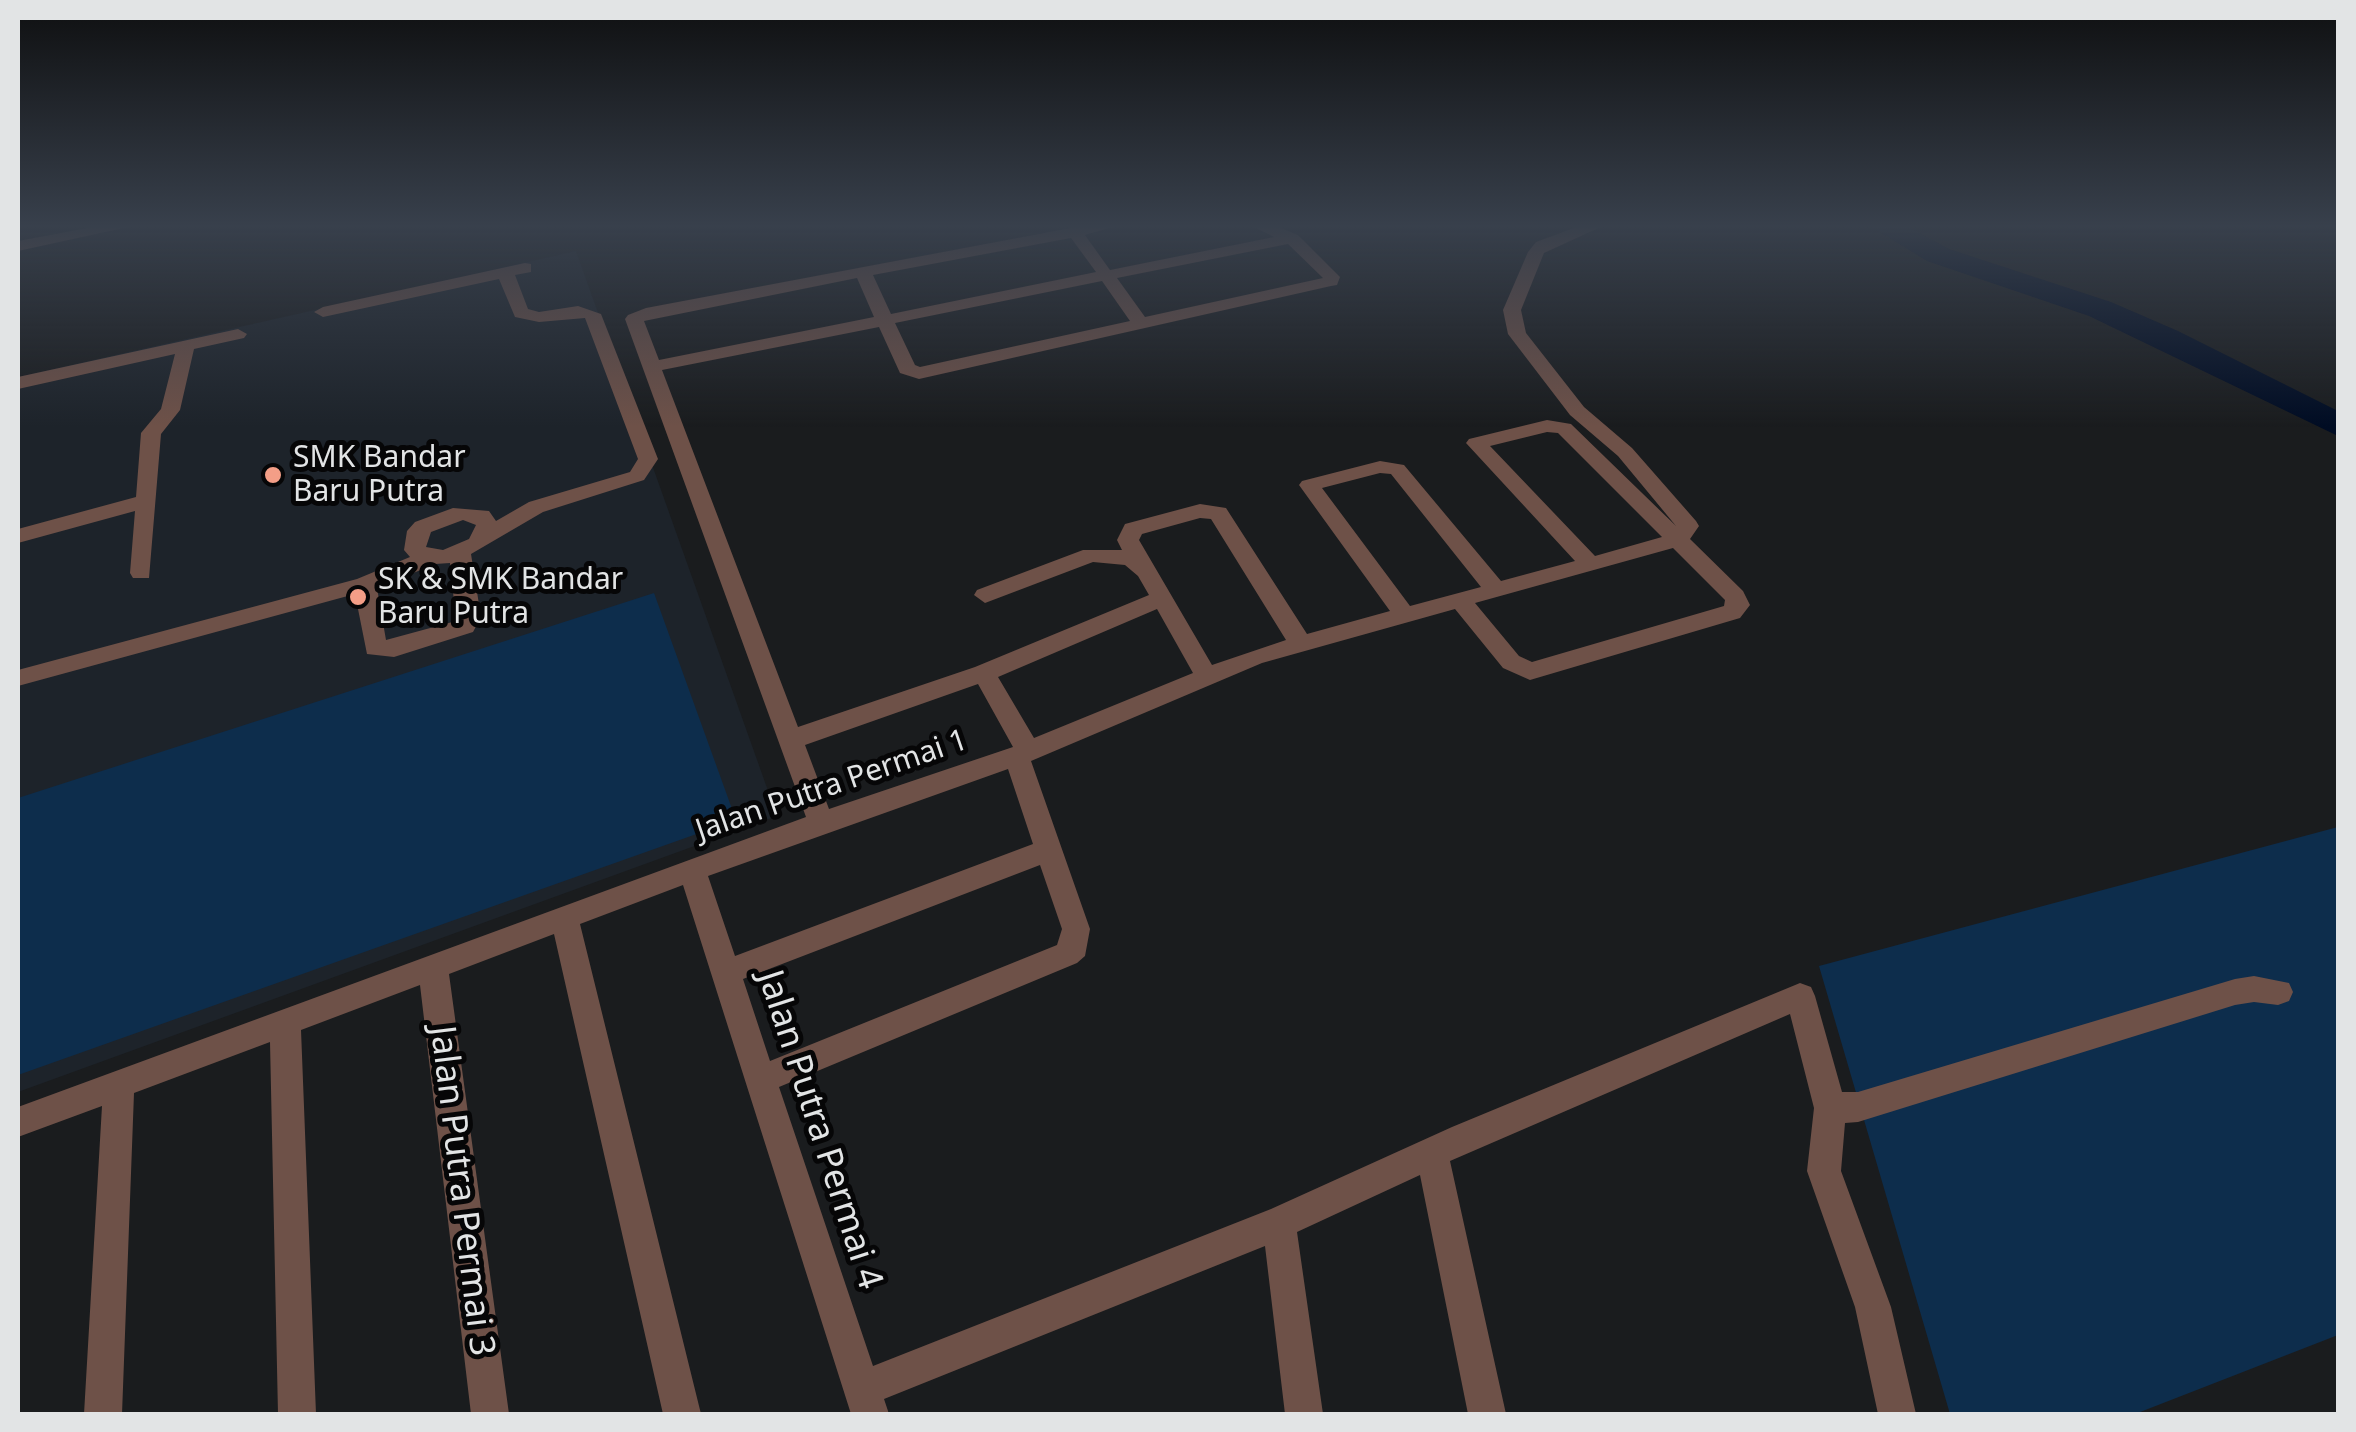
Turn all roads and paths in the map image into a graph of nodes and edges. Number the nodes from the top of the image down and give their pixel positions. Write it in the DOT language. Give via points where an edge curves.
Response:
graph roads {
  1 [pos="410,293"];
  2 [pos="516,293"];
  3 [pos="753,293"];
  4 [pos="872,293"];
  5 [pos="1012,293"];
  6 [pos="1119,293"];
  7 [pos="1279,293"];
  8 [pos="1519,293"];
  9 [pos="322,312"];
  10 [pos="883,319"];
  11 [pos="1141,324"];
  12 [pos="238,334"];
  13 [pos="186,346"];
  14 [pos="652,366"];
  15 [pos="18,383"];
  16 [pos="146,501"];
  17 [pos="18,536"];
  18 [pos="484,538"];
  19 [pos="1677,540"];
  20 [pos="460,554"];
  21 [pos="431,557"];
  22 [pos="1136,560"];
  23 [pos="1590,564"];
  24 [pos="141,573"];
  25 [pos="365,584"];
  26 [pos="1496,590"];
  27 [pos="984,595"];
  28 [pos="1162,598"];
  29 [pos="1460,600"];
  30 [pos="1405,615"];
  31 [pos="1301,644"];
  32 [pos="984,673"];
  33 [pos="1206,677"];
  34 [pos="18,678"];
  35 [pos="790,740"];
  36 [pos="1023,753"];
  37 [pos="821,822"];
  38 [pos="1048,850"];
  39 [pos="692,870"];
  40 [pos="564,918"];
  41 [pos="433,967"];
  42 [pos="725,973"];
  43 [pos="2278,992"];
  44 [pos="285,1022"];
  45 [pos="760,1080"];
  46 [pos="119,1084"];
  47 [pos="1830,1108"];
  48 [pos="18,1122"];
  49 [pos="1432,1152"];
  50 [pos="1279,1223"];
  51 [pos="866,1402"];
  52 [pos="677,1412"];
  53 [pos="103,1414"];
  54 [pos="297,1414"];
  55 [pos="490,1414"];
  56 [pos="1304,1414"];
  57 [pos="1488,1414"];
  58 [pos="1897,1414"];
  1 -- 9 [label="street"];
  2 -- 18 [label="street" via="517,309 529,317 592,314 648,460 638,476 536,507"];
  3 -- 14 [label="street" via="636,316"];
  4 -- 10 [label="street"];
  5 -- 10 [label="street"];
  6 -- 11 [label="street"];
  7 -- 11 [label="street"];
  8 -- 19 [label="street" via="1512,310 1516,334 1577,412 1625,452 1688,526"];
  10 -- 11 [label="street" via="913,374"];
  10 -- 14 [label="street"];
  12 -- 13 [label="street"];
  13 -- 15 [label="street"];
  13 -- 16 [label="street" via="170,410 152,434"];
  14 -- 35 [label="street"];
  16 -- 17 [label="street"];
  16 -- 24 [label="street"];
  18 -- 20 [label="street"];
  18 -- 21 [label="street" via="488,528 481,516 437,518 413,541 415,550"];
  19 -- 23 [label="street, Jalan Putra Permai 1"];
  19 -- 23 [label="street" via="1564,428 1476,442"];
  19 -- 29 [label="street" via="1735,596 1736,609 1530,671 1511,662"];
  20 -- 21 [label="street"];
  20 -- 25 [label="street" via="470,617 452,633 394,650 376,648"];
  21 -- 25 [label="street"];
  22 -- 27 [label="street" via="1090,554"];
  22 -- 28 [label="street"];
  22 -- 31 [label="street" via="1128,540 1133,529 1200,511 1218,514"];
  23 -- 26 [label="street, Jalan Putra Permai 1"];
  25 -- 34 [label="street"];
  26 -- 29 [label="street, Jalan Putra Permai 1"];
  26 -- 30 [label="street" via="1398,469 1308,484"];
  28 -- 32 [label="street"];
  28 -- 33 [label="street"];
  29 -- 30 [label="street, Jalan Putra Permai 1"];
  30 -- 31 [label="street, Jalan Putra Permai 1"];
  31 -- 33 [label="street, Jalan Putra Permai 1"];
  32 -- 35 [label="street"];
  32 -- 36 [label="street"];
  33 -- 36 [label="street, Jalan Putra Permai 1"];
  35 -- 37 [label="street"];
  36 -- 37 [label="street, Jalan Putra Permai 1"];
  36 -- 38 [label="street"];
  37 -- 39 [label="street, Jalan Putra Permai 1"];
  38 -- 42 [label="street"];
  38 -- 45 [label="street" via="1076,929 1078,940 1067,954"];
  39 -- 40 [label="street, Jalan Putra Permai 1"];
  39 -- 42 [label="street, Jalan Putra Permai 4"];
  40 -- 41 [label="street, Jalan Putra Permai 1"];
  40 -- 52 [label="street"];
  41 -- 44 [label="street, Jalan Putra Permai 1"];
  41 -- 55 [label="street, Jalan Putra Permai 3"];
  42 -- 45 [label="street, Jalan Putra Permai 4"];
  43 -- 47 [label="street" via="2236,992 1858,1107"];
  44 -- 46 [label="street, Jalan Putra Permai 1"];
  44 -- 54 [label="street"];
  45 -- 51 [label="street, Jalan Putra Permai 4"];
  46 -- 48 [label="street, Jalan Putra Permai 1"];
  46 -- 53 [label="street"];
  47 -- 49 [label="street" via="1800,996"];
  47 -- 58 [label="street" via="1824,1171 1872,1307"];
  49 -- 50 [label="street"];
  49 -- 57 [label="street"];
  50 -- 51 [label="street"];
  50 -- 56 [label="street"];
}
